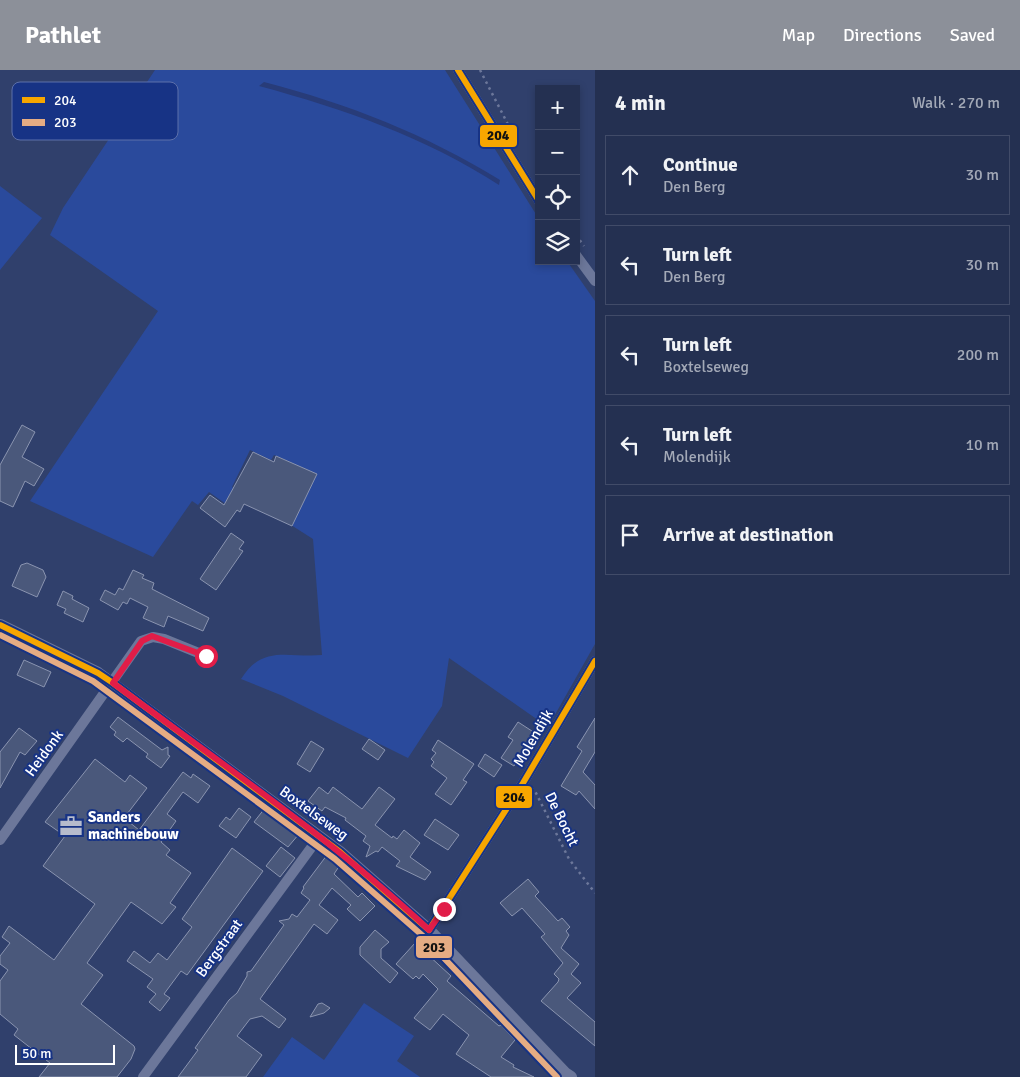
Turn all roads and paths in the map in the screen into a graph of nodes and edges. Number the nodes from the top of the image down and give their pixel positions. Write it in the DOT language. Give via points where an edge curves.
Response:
graph roads {
  1 [pos="458,70"];
  2 [pos="480,70"];
  3 [pos="519,145"];
  4 [pos="535,195"];
  5 [pos="580,260"];
  6 [pos="595,281"];
  7 [pos="0,625"];
  8 [pos="206,656"];
  9 [pos="595,661"];
  10 [pos="113,683"];
  11 [pos="524,783"];
  12 [pos="318,837"];
  13 [pos="0,840"];
  14 [pos="595,893"];
  15 [pos="429,930"];
  16 [pos="143,1077"];
  17 [pos="571,1077"];
  1 -- 4 [label="street"];
  2 -- 3 [label="path"];
  5 -- 6 [label="street"];
  7 -- 10 [label="street, Boxtelseweg" via="49,647"];
  8 -- 10 [label="street, Heidonk" via="152,636 142,641"];
  9 -- 11 [label="street, Molendijk"];
  10 -- 12 [label="street, Boxtelseweg"];
  10 -- 13 [label="street, Heidonk"];
  11 -- 14 [label="path, De Bocht" via="535,791 569,859"];
  11 -- 15 [label="street, Molendijk"];
  12 -- 15 [label="street, Boxtelseweg" via="389,892"];
  12 -- 16 [label="street, Bergstraat"];
  15 -- 17 [label="street, Boxtelseweg"];
}
